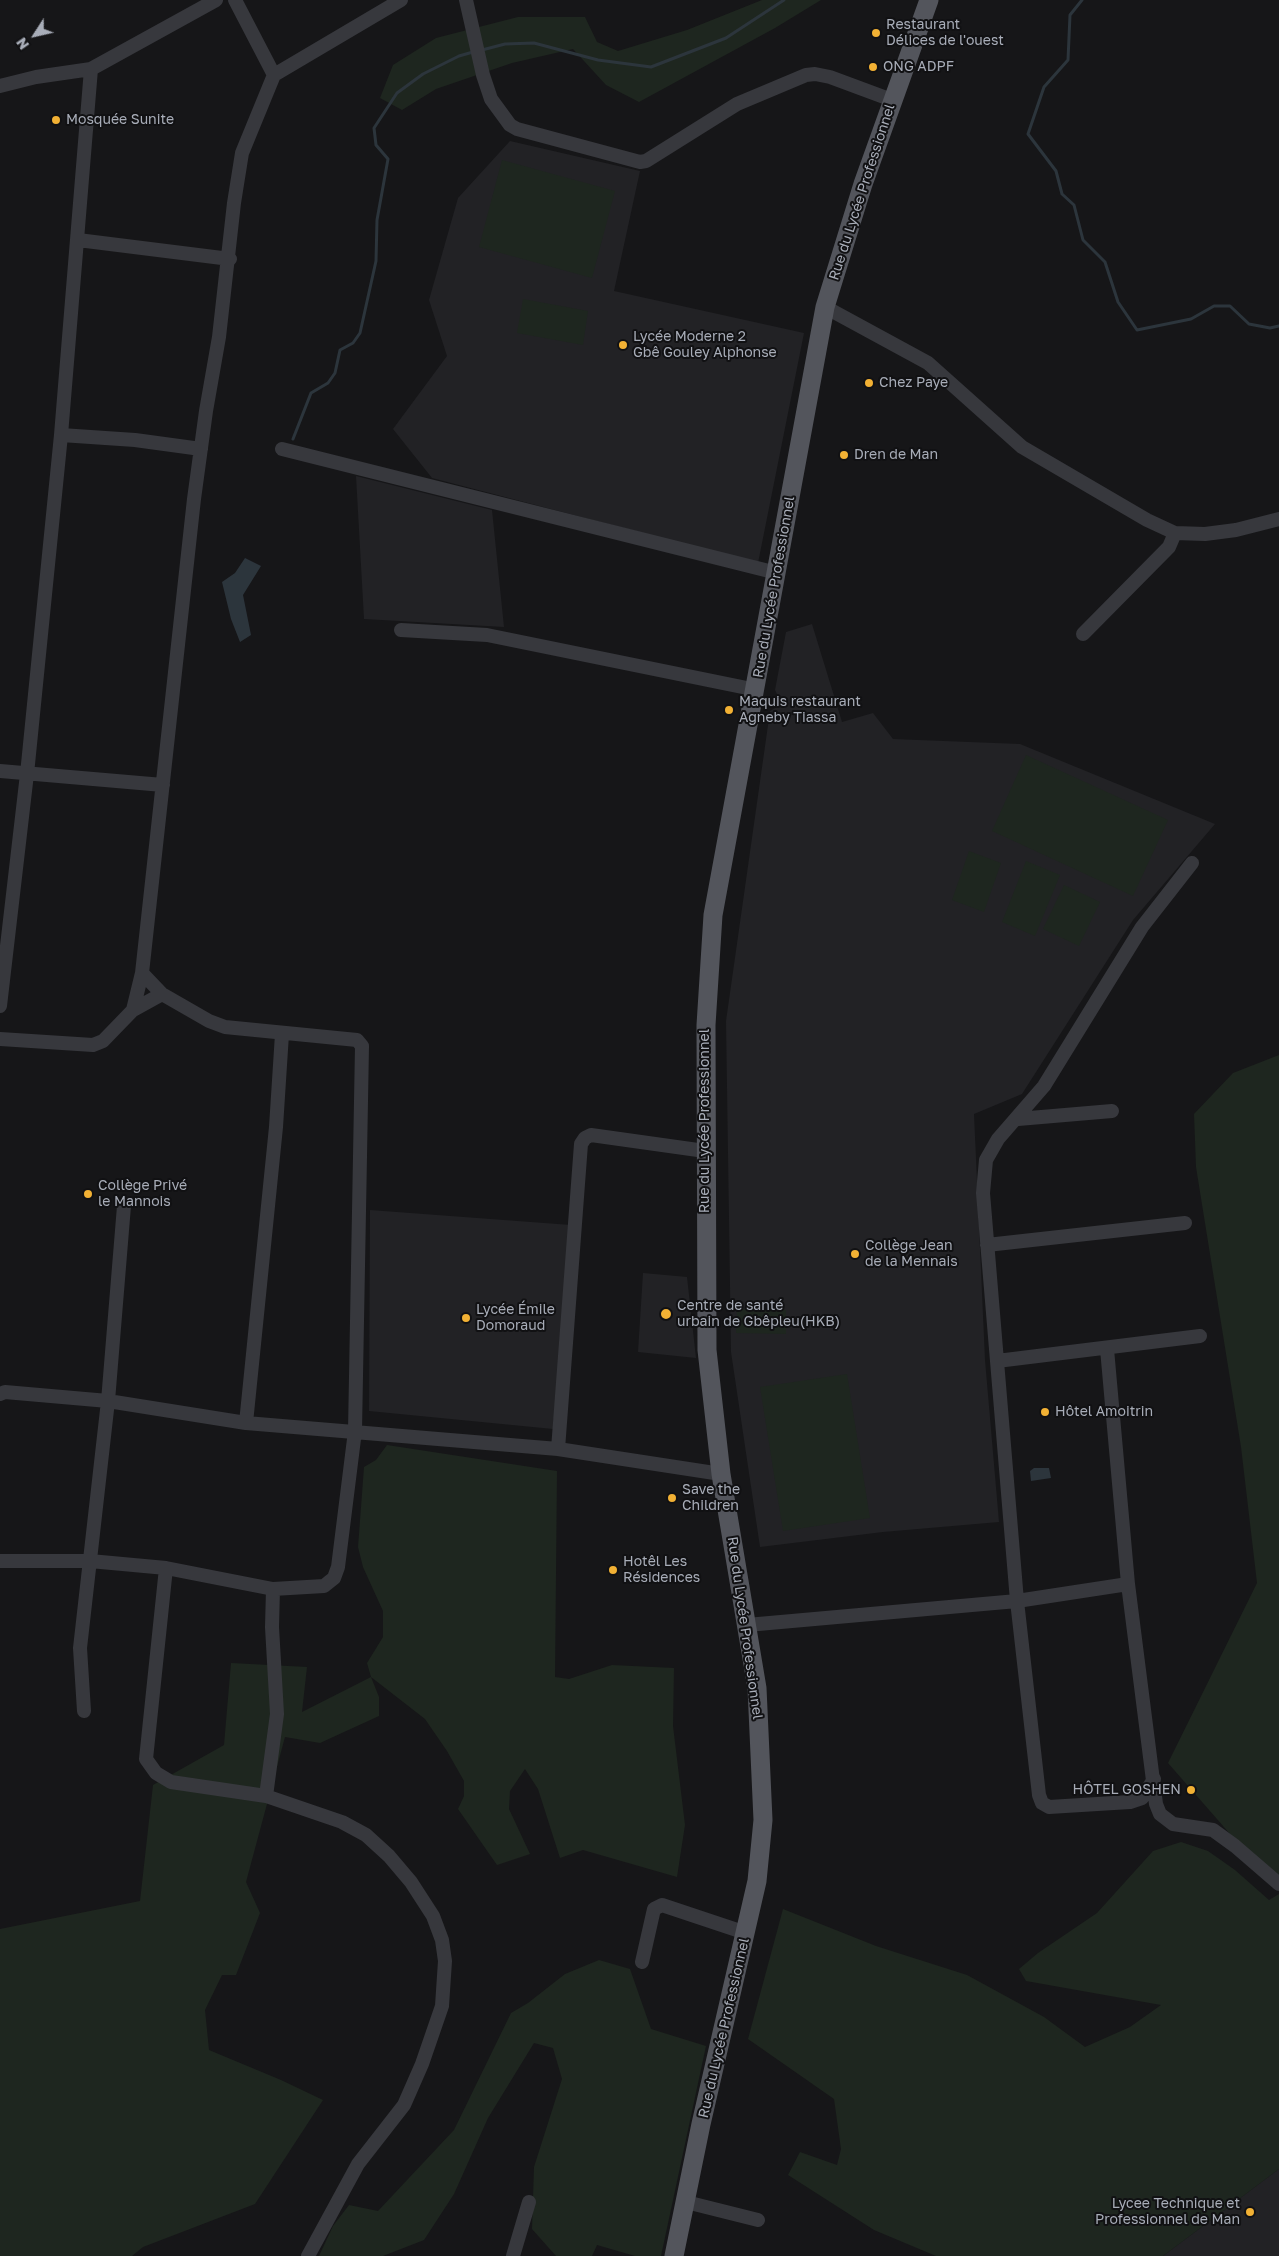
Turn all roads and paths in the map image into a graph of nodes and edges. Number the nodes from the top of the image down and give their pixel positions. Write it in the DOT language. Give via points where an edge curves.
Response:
graph roads {
  1 [pos="216,0"];
  2 [pos="235,0"];
  3 [pos="401,0"];
  4 [pos="466,0"];
  5 [pos="930,0"];
  6 [pos="91,69"];
  7 [pos="274,75"];
  8 [pos="0,86"];
  9 [pos="892,100"];
  10 [pos="78,240"];
  11 [pos="230,259"];
  12 [pos="825,307"];
  13 [pos="61,435"];
  14 [pos="201,449"];
  15 [pos="282,449"];
  16 [pos="1279,519"];
  17 [pos="1175,533"];
  18 [pos="777,573"];
  19 [pos="401,630"];
  20 [pos="1083,634"];
  21 [pos="753,689"];
  22 [pos="0,771"];
  23 [pos="28,774"];
  24 [pos="163,784"];
  25 [pos="1192,863"];
  26 [pos="142,973"];
  27 [pos="162,994"];
  28 [pos="0,1006"];
  29 [pos="133,1010"];
  30 [pos="282,1034"];
  31 [pos="0,1039"];
  32 [pos="1112,1111"];
  33 [pos="1018,1118"];
  34 [pos="704,1151"];
  35 [pos="124,1206"];
  36 [pos="1185,1223"];
  37 [pos="987,1245"];
  38 [pos="1200,1336"];
  39 [pos="1107,1349"];
  40 [pos="997,1361"];
  41 [pos="2,1391"];
  42 [pos="108,1401"];
  43 [pos="246,1423"];
  44 [pos="355,1432"];
  45 [pos="558,1449"];
  46 [pos="721,1474"];
  47 [pos="0,1561"];
  48 [pos="90,1562"];
  49 [pos="166,1568"];
  50 [pos="1128,1584"];
  51 [pos="274,1589"];
  52 [pos="1017,1601"];
  53 [pos="747,1625"];
  54 [pos="84,1711"];
  55 [pos="1154,1779"];
  56 [pos="266,1796"];
  57 [pos="1279,1884"];
  58 [pos="746,1932"];
  59 [pos="642,1962"];
  60 [pos="530,2202"];
  61 [pos="686,2202"];
  62 [pos="758,2220"];
  63 [pos="308,2256"];
  64 [pos="512,2256"];
  65 [pos="674,2256"];
  1 -- 6 [label="street"];
  2 -- 7 [label="street"];
  3 -- 7 [label="street"];
  4 -- 9 [label="street" via="491,99 510,125 640,162 737,104 806,75 830,77"];
  5 -- 9 [label="main road, Rue du Lycée Professionnel"];
  6 -- 8 [label="street"];
  6 -- 10 [label="street"];
  7 -- 11 [label="street" via="242,152"];
  9 -- 12 [label="main road, Rue du Lycée Professionnel"];
  10 -- 11 [label="street"];
  10 -- 13 [label="street"];
  11 -- 14 [label="street"];
  12 -- 17 [label="street" via="928,363 1022,447 1042,460 1146,520"];
  12 -- 18 [label="main road, Rue du Lycée Professionnel"];
  13 -- 14 [label="street"];
  13 -- 23 [label="street"];
  14 -- 24 [label="street"];
  15 -- 18 [label="street"];
  16 -- 17 [label="street" via="1236,530"];
  17 -- 20 [label="street" via="1168,548"];
  18 -- 21 [label="main road, Rue du Lycée Professionnel"];
  19 -- 21 [label="street" via="487,635"];
  21 -- 34 [label="main road, Rue du Lycée Professionnel" via="713,915 706,1025"];
  22 -- 23 [label="street"];
  23 -- 24 [label="street"];
  23 -- 28 [label="street"];
  24 -- 26 [label="street"];
  25 -- 33 [label="street" via="1142,927 1044,1086"];
  26 -- 27 [label="street"];
  26 -- 29 [label="street"];
  27 -- 29 [label="street"];
  27 -- 30 [label="street" via="225,1027"];
  29 -- 31 [label="street" via="103,1041 93,1045"];
  30 -- 43 [label="street" via="276,1127"];
  30 -- 44 [label="street" via="357,1040 362,1046"];
  32 -- 33 [label="street"];
  33 -- 37 [label="street" via="998,1139 986,1160 983,1193"];
  34 -- 45 [label="street" via="591,1135 581,1144"];
  34 -- 46 [label="main road, Rue du Lycée Professionnel" via="707,1350"];
  35 -- 42 [label="street"];
  36 -- 37 [label="street"];
  37 -- 40 [label="street"];
  38 -- 39 [label="street"];
  39 -- 40 [label="street"];
  39 -- 50 [label="street"];
  40 -- 52 [label="street"];
  41 -- 42 [label="street"];
  42 -- 43 [label="street"];
  42 -- 48 [label="street"];
  43 -- 44 [label="street"];
  44 -- 45 [label="street"];
  44 -- 51 [label="street" via="334,1578 324,1586"];
  45 -- 46 [label="street"];
  46 -- 53 [label="main road, Rue du Lycée Professionnel"];
  47 -- 48 [label="street"];
  48 -- 49 [label="street"];
  48 -- 54 [label="street" via="80,1648"];
  49 -- 51 [label="street"];
  49 -- 56 [label="street" via="146,1759 156,1773 171,1782"];
  50 -- 52 [label="street"];
  50 -- 55 [label="street"];
  51 -- 56 [label="street" via="272,1628 276,1714"];
  52 -- 53 [label="street"];
  52 -- 55 [label="street" via="1042,1803 1049,1807 1130,1802 1142,1798"];
  53 -- 58 [label="main road, Rue du Lycée Professionnel" via="757,1688 764,1820 757,1881"];
  55 -- 57 [label="street" via="1160,1814 1173,1824 1213,1830"];
  56 -- 63 [label="street" via="342,1822 366,1835 389,1856 433,1916 442,1940 445,1961 442,2006 404,2105 358,2164"];
  58 -- 59 [label="street" via="657,1906"];
  58 -- 61 [label="main road, Rue du Lycée Professionnel"];
  60 -- 64 [label="street"];
  61 -- 62 [label="street"];
  61 -- 65 [label="main road, Rue du Lycée Professionnel"];
}
